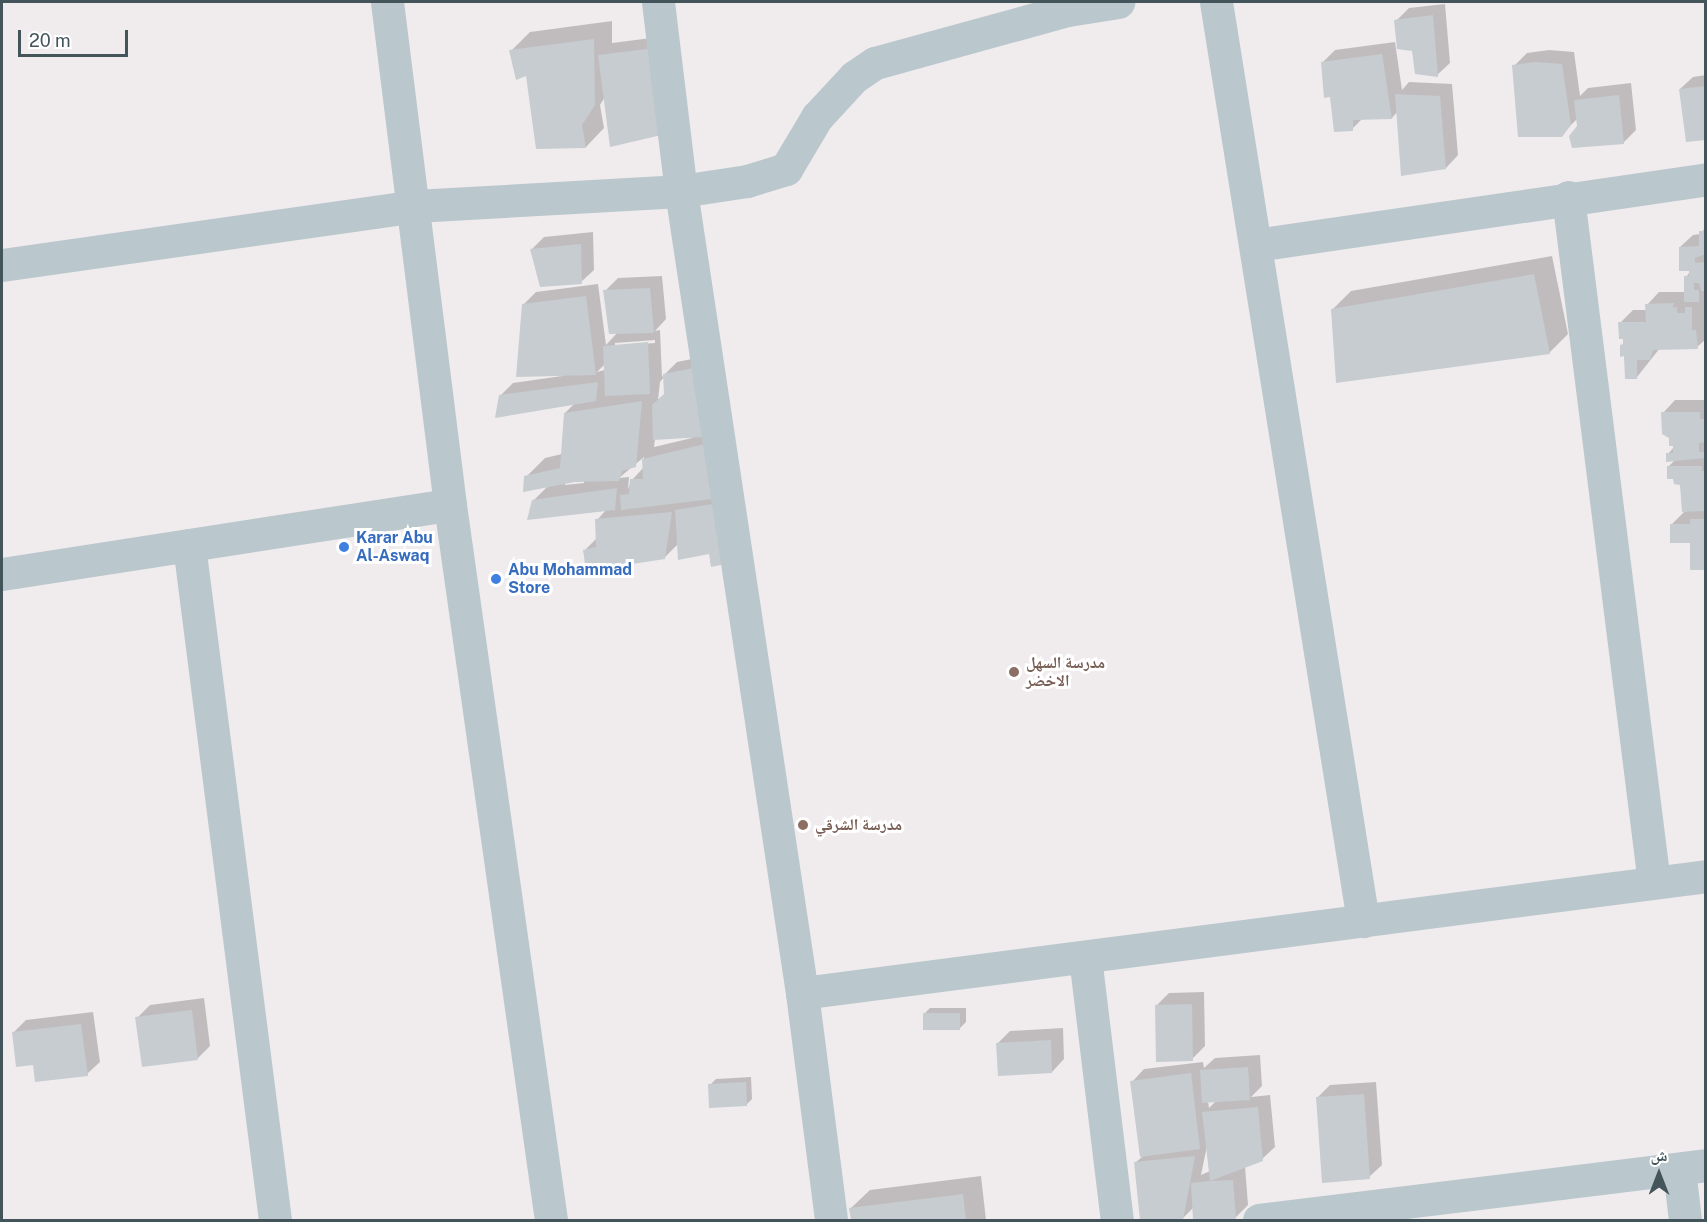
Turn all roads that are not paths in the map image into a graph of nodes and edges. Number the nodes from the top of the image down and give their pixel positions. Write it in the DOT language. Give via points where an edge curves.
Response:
graph roads {
  1 [pos="387,2"];
  2 [pos="658,2"];
  3 [pos="1118,2"];
  4 [pos="1216,2"];
  5 [pos="1706,179"];
  6 [pos="681,190"];
  7 [pos="1568,197"];
  8 [pos="414,206"];
  9 [pos="1256,245"];
  10 [pos="2,265"];
  11 [pos="450,505"];
  12 [pos="189,545"];
  13 [pos="2,574"];
  14 [pos="1706,876"];
  15 [pos="1654,883"];
  16 [pos="1363,921"];
  17 [pos="1085,957"];
  18 [pos="802,993"];
  19 [pos="1692,1167"];
  20 [pos="1406,1212"];
  21 [pos="275,1221"];
  22 [pos="551,1221"];
  23 [pos="831,1221"];
  24 [pos="1117,1221"];
  25 [pos="1259,1221"];
  26 [pos="1685,1221"];
  1 -- 8 [label="street"];
  2 -- 6 [label="street"];
  3 -- 6 [label="street" via="1058,13 875,63 854,77 817,117 786,169 747,181"];
  4 -- 9 [label="street"];
  5 -- 7 [label="street"];
  6 -- 8 [label="street"];
  6 -- 18 [label="street"];
  7 -- 9 [label="street"];
  7 -- 15 [label="street"];
  8 -- 10 [label="street"];
  8 -- 11 [label="street"];
  9 -- 16 [label="street"];
  11 -- 12 [label="street"];
  11 -- 22 [label="street"];
  12 -- 13 [label="street"];
  12 -- 21 [label="street"];
  14 -- 15 [label="street"];
  15 -- 16 [label="street"];
  16 -- 17 [label="street"];
  17 -- 18 [label="street"];
  17 -- 24 [label="street"];
  18 -- 23 [label="street"];
  19 -- 20 [label="street"];
  19 -- 26 [label="street"];
  20 -- 25 [label="street"];
}
